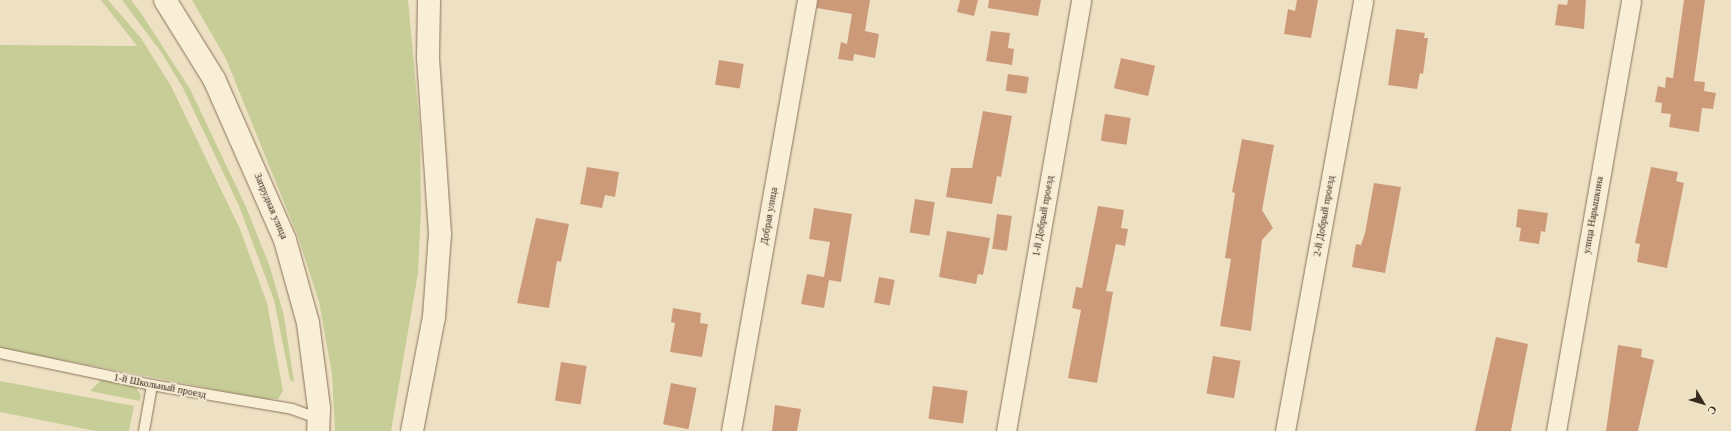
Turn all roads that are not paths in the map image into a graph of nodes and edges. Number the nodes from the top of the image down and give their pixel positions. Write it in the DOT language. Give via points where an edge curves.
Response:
graph roads {
  1 [pos="165,0"];
  2 [pos="429,0"];
  3 [pos="807,0"];
  4 [pos="1081,0"];
  5 [pos="1363,0"];
  6 [pos="1631,0"];
  7 [pos="0,353"];
  8 [pos="152,385"];
  9 [pos="318,425"];
  10 [pos="144,431"];
  11 [pos="412,431"];
  12 [pos="731,431"];
  13 [pos="1006,431"];
  14 [pos="1285,431"];
  15 [pos="1556,431"];
  1 -- 9 [label="main road, Запрудная улица" via="214,79 285,240 308,323"];
  2 -- 11 [label="main road" via="428,58 440,234 434,317"];
  3 -- 12 [label="street, Добрая улица"];
  4 -- 13 [label="street, 1-й Добрый проезд"];
  5 -- 14 [label="street, 2-й Добрый проезд"];
  6 -- 15 [label="street, улица Нарышкина"];
  7 -- 8 [label="lane, 1-й Школьный проезд"];
  8 -- 9 [label="lane, 1-й Школьный проезд" via="292,409"];
  8 -- 10 [label="lane"];
}
